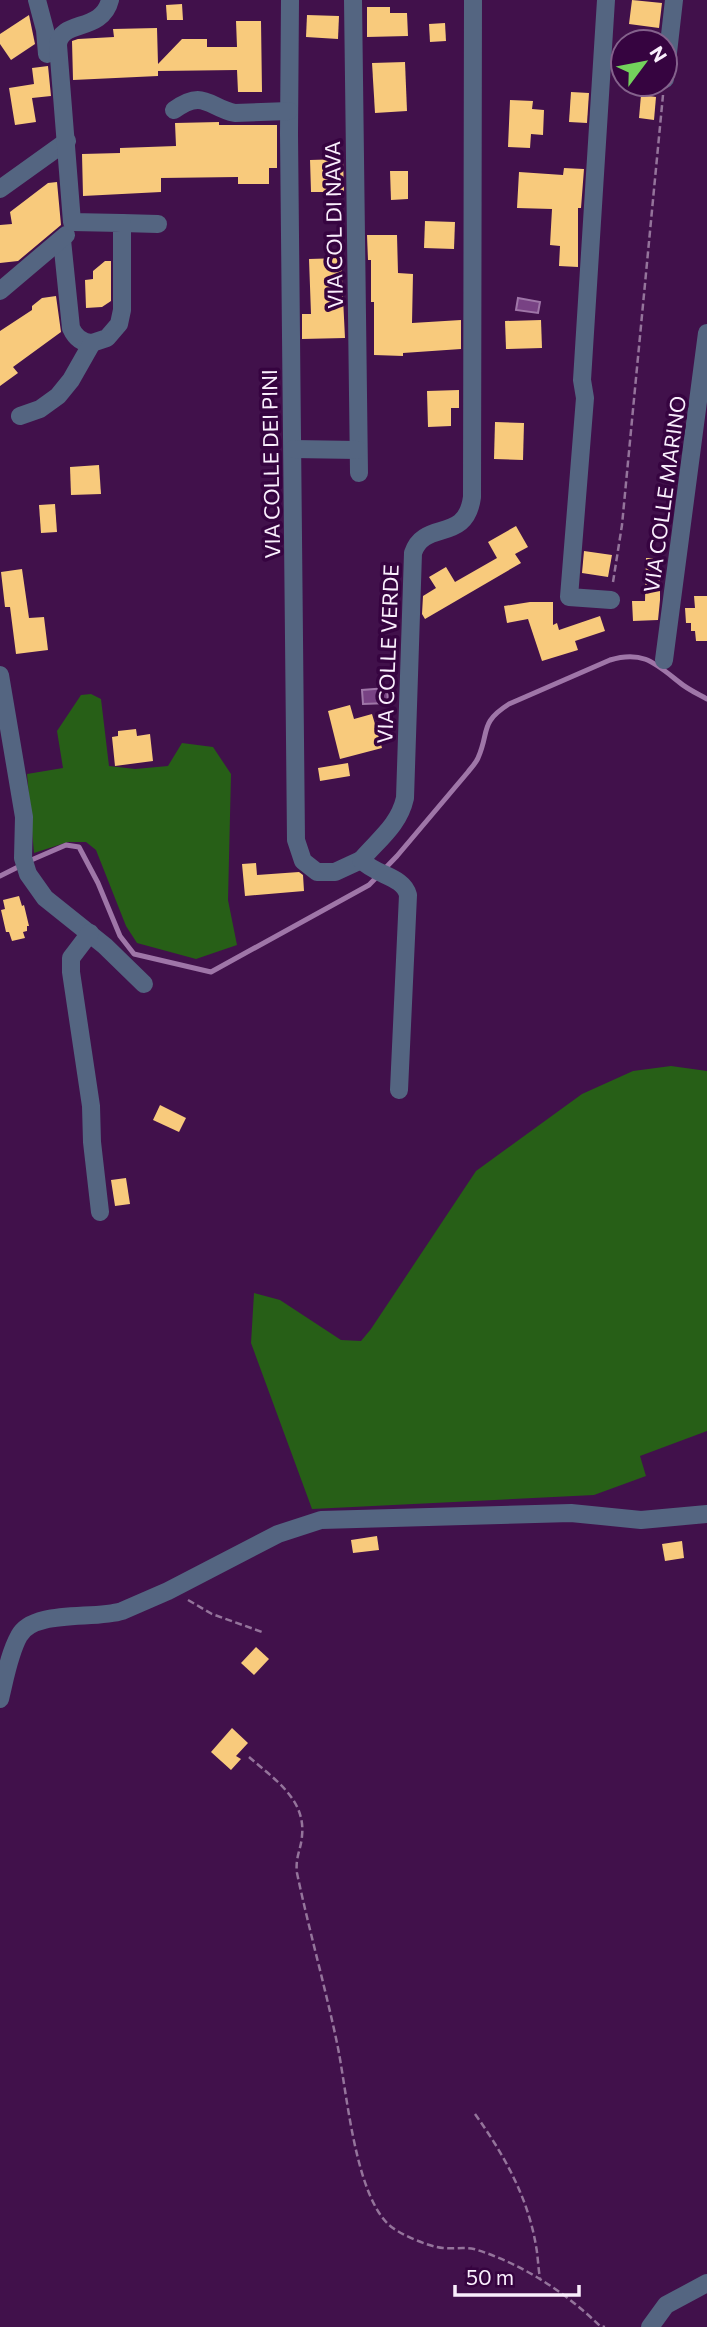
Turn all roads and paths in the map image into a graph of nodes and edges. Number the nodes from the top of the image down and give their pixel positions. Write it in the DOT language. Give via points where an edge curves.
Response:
graph roads {
  1 [pos="37,0"];
  2 [pos="110,0"];
  3 [pos="290,0"];
  4 [pos="353,0"];
  5 [pos="473,0"];
  6 [pos="606,0"];
  7 [pos="674,0"];
  8 [pos="671,28"];
  9 [pos="47,54"];
  10 [pos="663,98"];
  11 [pos="174,110"];
  12 [pos="289,111"];
  13 [pos="67,141"];
  14 [pos="0,189"];
  15 [pos="72,222"];
  16 [pos="122,223"];
  17 [pos="158,223"];
  18 [pos="62,240"];
  19 [pos="0,291"];
  20 [pos="707,333"];
  21 [pos="92,343"];
  22 [pos="20,416"];
  23 [pos="293,449"];
  24 [pos="358,450"];
  25 [pos="359,473"];
  26 [pos="611,600"];
  27 [pos="664,660"];
  28 [pos="0,674"];
  29 [pos="374,869"];
  30 [pos="90,933"];
  31 [pos="145,984"];
  32 [pos="399,1090"];
  33 [pos="100,1212"];
  34 [pos="707,1514"];
  35 [pos="168,1591"];
  36 [pos="261,1632"];
  37 [pos="0,1699"];
  38 [pos="250,1757"];
  39 [pos="475,2114"];
  40 [pos="541,2280"];
  41 [pos="707,2283"];
  42 [pos="605,2327"];
  43 [pos="650,2327"];
  1 -- 9 [label="street"];
  2 -- 13 [label="street" via="100,18 66,30 59,40"];
  3 -- 12 [label="street, VIA COLLE DEI PINI"];
  4 -- 24 [label="street, VIA COL DI NAVA"];
  5 -- 29 [label="street, VIA COLLE VERDE" via="472,497 462,522 419,540 413,552 405,798"];
  6 -- 26 [label="street" via="582,367 585,398 569,597"];
  7 -- 8 [label="street"];
  10 -- 26 [label="path"];
  11 -- 12 [label="street" via="200,100 235,113"];
  12 -- 23 [label="street, VIA COLLE DEI PINI"];
  13 -- 14 [label="street"];
  13 -- 15 [label="street"];
  15 -- 16 [label="street"];
  15 -- 18 [label="street"];
  16 -- 17 [label="street"];
  16 -- 21 [label="street" via="121,319 111,335"];
  18 -- 19 [label="street"];
  18 -- 21 [label="street" via="71,328 79,339"];
  20 -- 27 [label="street, VIA COLLE MARINO"];
  21 -- 22 [label="street" via="63,391 40,409"];
  23 -- 24 [label="street"];
  23 -- 29 [label="street, VIA COLLE DEI PINI" via="297,846 303,860 317,872"];
  24 -- 25 [label="street, VIA COL DI NAVA"];
  28 -- 30 [label="street" via="24,817 25,866 45,898"];
  29 -- 32 [label="street" via="404,885 409,899"];
  30 -- 31 [label="street"];
  30 -- 33 [label="street" via="71,958 71,972 91,1106"];
  34 -- 35 [label="street" via="641,1520 571,1513 321,1520 278,1534"];
  35 -- 36 [label="path"];
  35 -- 37 [label="street" via="113,1614 42,1619 27,1626 16,1641"];
  38 -- 40 [label="path" via="291,1796 302,1820 297,1873 337,2044 358,2162 372,2200 389,2225 414,2239 441,2248 480,2251"];
  39 -- 40 [label="path" via="499,2148 516,2185 531,2227"];
  40 -- 42 [label="path"];
  41 -- 43 [label="street" via="666,2305"];
}
